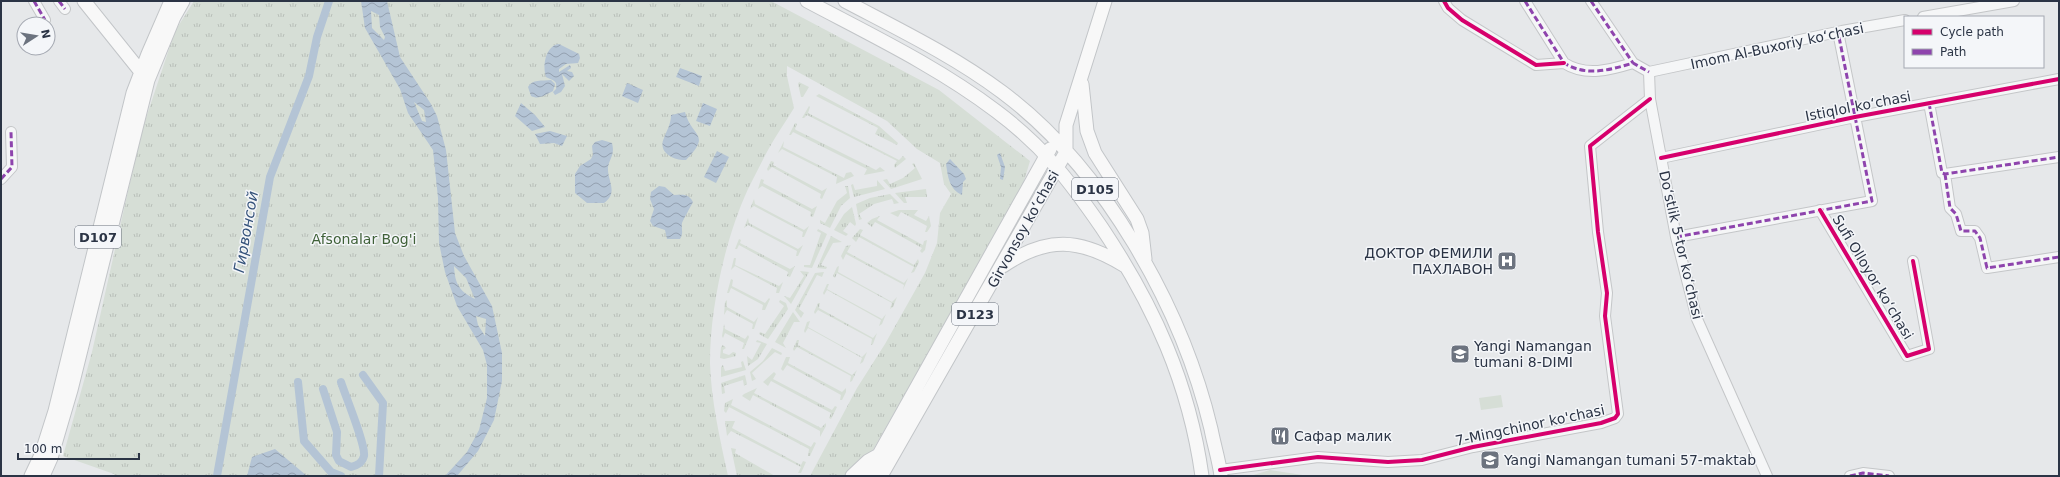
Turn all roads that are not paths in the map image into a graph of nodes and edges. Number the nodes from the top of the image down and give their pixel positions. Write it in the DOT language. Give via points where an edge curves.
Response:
graph roads {
  1 [pos="34,1"];
  2 [pos="84,1"];
  3 [pos="171,1"];
  4 [pos="183,1"];
  5 [pos="807,1"];
  6 [pos="845,1"];
  7 [pos="1106,1"];
  8 [pos="1444,1"];
  9 [pos="1525,1"];
  10 [pos="1591,1"];
  11 [pos="2014,1"];
  12 [pos="43,16"];
  13 [pos="1929,16"];
  14 [pos="1904,20"];
  15 [pos="1838,32"];
  16 [pos="1564,63"];
  17 [pos="1633,63"];
  18 [pos="1649,72"];
  19 [pos="144,76"];
  20 [pos="1081,77"];
  21 [pos="2059,79"];
  22 [pos="1650,99"];
  23 [pos="1929,103"];
  24 [pos="1856,117"];
  25 [pos="1066,124"];
  26 [pos="11,132"];
  27 [pos="1054,140"];
  28 [pos="1066,152"];
  29 [pos="1047,155"];
  30 [pos="2059,157"];
  31 [pos="1661,158"];
  32 [pos="1058,167"];
  33 [pos="1945,174"];
  34 [pos="1,179"];
  35 [pos="1820,210"];
  36 [pos="1676,237"];
  37 [pos="2059,256"];
  38 [pos="1913,261"];
  39 [pos="1145,263"];
  40 [pos="1002,268"];
  41 [pos="1129,269"];
  42 [pos="880,454"];
  43 [pos="1220,473"];
  44 [pos="31,476"];
  45 [pos="43,476"];
  46 [pos="852,476"];
  47 [pos="867,476"];
  48 [pos="882,476"];
  49 [pos="1202,476"];
  50 [pos="1767,476"];
  51 [pos="1850,476"];
  52 [pos="1889,476"];
  1 -- 12 [label="street"];
  2 -- 19 [label="main road"];
  3 -- 19 [label="main road, D107"];
  4 -- 19 [label="main road, D107"];
  5 -- 29 [label="main road, D105" via="915,59 970,93 996,110"];
  6 -- 27 [label="main road, D105" via="954,61 996,88"];
  7 -- 20 [label="main road, Girvonsoy koʻchasi / D123"];
  8 -- 16 [label="street" via="1462,20 1536,65"];
  9 -- 16 [label="street"];
  10 -- 17 [label="street"];
  11 -- 13 [label="street"];
  14 -- 15 [label="street, Imom Al-Buxoriy koʻchasi"];
  15 -- 18 [label="street, Imom Al-Buxoriy koʻchasi"];
  15 -- 24 [label="street"];
  16 -- 17 [label="street" via="1586,71 1610,70"];
  17 -- 18 [label="street"];
  18 -- 22 [label="street, Doʻstlik 5-tor koʻchasi"];
  19 -- 44 [label="main road, D107" via="134,94 55,411 41,455"];
  19 -- 45 [label="main road, D107" via="71,390 51,458"];
  20 -- 25 [label="main road, Girvonsoy koʻchasi / D123"];
  20 -- 39 [label="main road" via="1087,131 1095,153 1137,219 1142,233"];
  21 -- 23 [label="street, Istiqlol ko‘chasi"];
  22 -- 31 [label="street, Doʻstlik 5-tor koʻchasi"];
  22 -- 43 [label="street, 7-Mingchinor ko'chasi" via="1590,146 1607,293 1605,316 1618,414 1615,418 1422,460 1388,462 1318,457"];
  23 -- 24 [label="street, Istiqlol ko‘chasi"];
  23 -- 33 [label="street" via="1942,173"];
  24 -- 31 [label="street, Istiqlol ko‘chasi"];
  24 -- 35 [label="street, Sufi Olloyor koʻchasi" via="1872,201"];
  25 -- 27 [label="main road, Girvonsoy koʻchasi / D123"];
  25 -- 28 [label="main road, Girvonsoy koʻchasi / D123"];
  26 -- 34 [label="street" via="12,167"];
  27 -- 28 [label="main road, D105"];
  27 -- 29 [label="main road, D123"];
  28 -- 32 [label="main road, Girvonsoy koʻchasi / D123"];
  28 -- 39 [label="main road, D105" via="1116,215"];
  29 -- 32 [label="main road, D105"];
  29 -- 42 [label="main road, Girvonsoy koʻchasi / D123"];
  30 -- 33 [label="street"];
  31 -- 36 [label="street, Doʻstlik 5-tor koʻchasi"];
  32 -- 40 [label="main road, Girvonsoy koʻchasi / D123"];
  32 -- 41 [label="main road, D105"];
  33 -- 37 [label="street" via="1950,208 1956,214 1961,231 1975,231 1980,238 1987,268"];
  35 -- 36 [label="street, Sufi Olloyor koʻchasi"];
  35 -- 38 [label="street, Sufi Olloyor koʻchasi" via="1907,356 1929,349"];
  36 -- 50 [label="street, Doʻstlik 5-tor koʻchasi" via="1697,318"];
  39 -- 43 [label="main road, D105" via="1171,315 1196,376"];
  40 -- 41 [label="main road" via="1035,249 1050,244 1066,244 1092,250"];
  40 -- 48 [label="main road, Girvonsoy koʻchasi / D123"];
  41 -- 49 [label="main road, D105" via="1165,340 1184,393"];
  42 -- 46 [label="main road"];
  42 -- 47 [label="main road, Girvonsoy koʻchasi / D123"];
  51 -- 52 [label="street" via="1863,473"];
}
